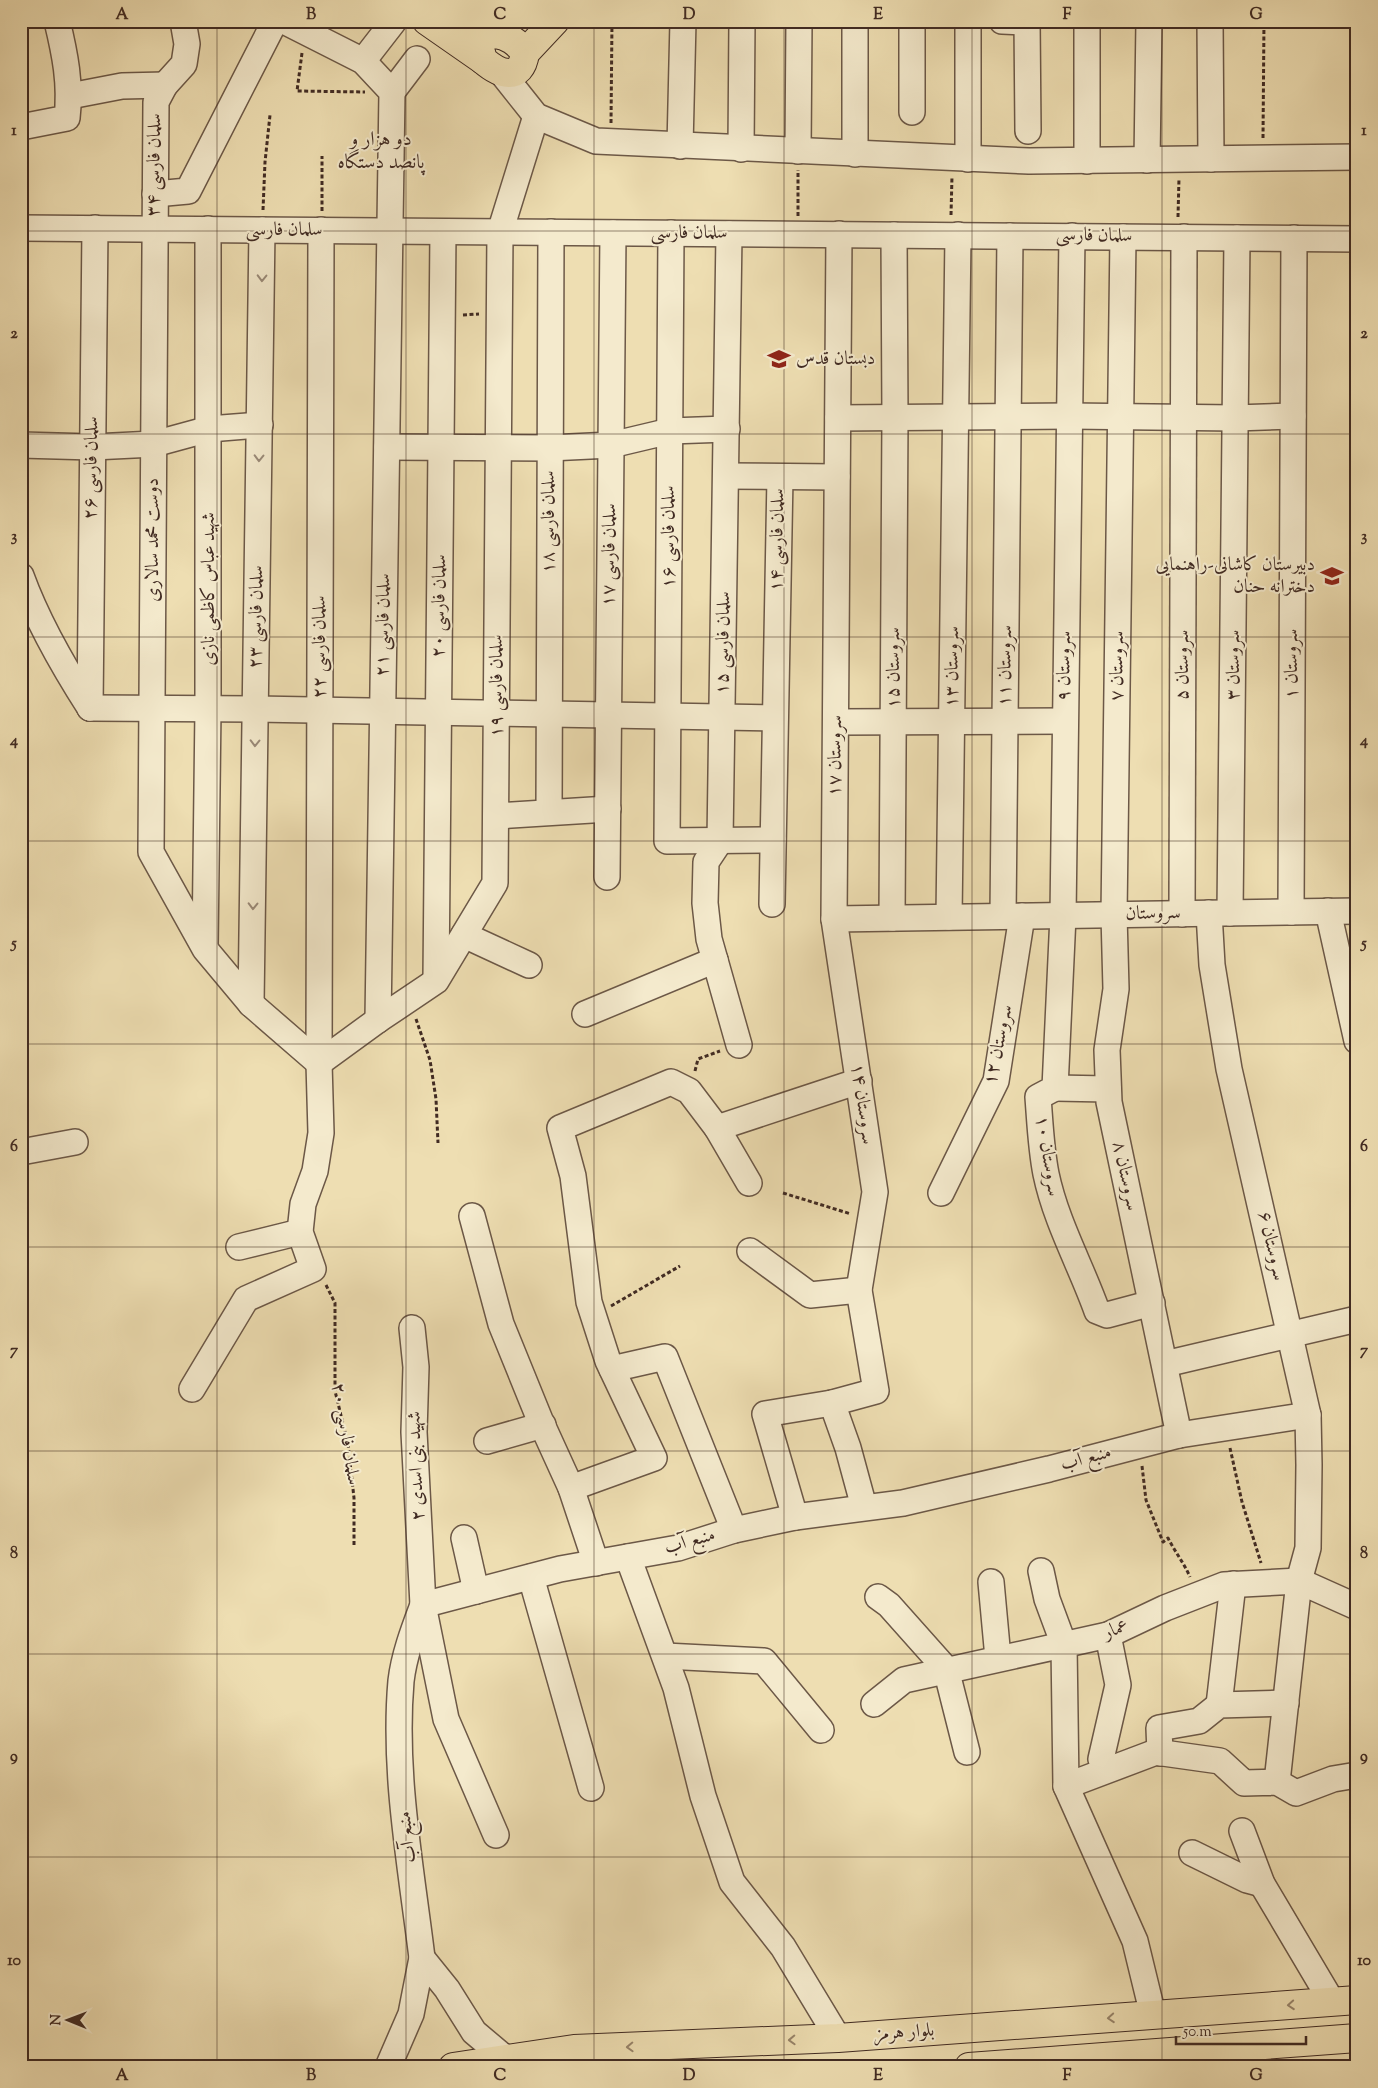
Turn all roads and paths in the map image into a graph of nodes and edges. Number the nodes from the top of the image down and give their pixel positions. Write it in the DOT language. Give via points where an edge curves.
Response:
graph roads {
  1 [pos="57,21"];
  2 [pos="183,21"];
  3 [pos="275,21"];
  4 [pos="394,21"];
  5 [pos="427,21"];
  6 [pos="459,21"];
  7 [pos="555,21"];
  8 [pos="612,21"];
  9 [pos="683,21"];
  10 [pos="742,21"];
  11 [pos="799,21"];
  12 [pos="855,21"];
  13 [pos="912,21"];
  14 [pos="968,21"];
  15 [pos="1002,21"];
  16 [pos="1026,21"];
  17 [pos="1087,21"];
  18 [pos="1149,21"];
  19 [pos="1210,21"];
  20 [pos="1264,21"];
  21 [pos="294,27"];
  22 [pos="495,41"];
  23 [pos="524,54"];
  24 [pos="416,59"];
  25 [pos="363,61"];
  26 [pos="164,85"];
  27 [pos="392,92"];
  28 [pos="70,96"];
  29 [pos="912,112"];
  30 [pos="270,116"];
  31 [pos="536,116"];
  32 [pos="21,127"];
  33 [pos="1028,131"];
  34 [pos="611,143"];
  35 [pos="680,146"];
  36 [pos="741,148"];
  37 [pos="798,151"];
  38 [pos="855,154"];
  39 [pos="322,156"];
  40 [pos="1357,157"];
  41 [pos="960,158"];
  42 [pos="1263,158"];
  43 [pos="1211,159"];
  44 [pos="1147,160"];
  45 [pos="1179,160"];
  46 [pos="1087,161"];
  47 [pos="155,194"];
  48 [pos="21,228"];
  49 [pos="95,228"];
  50 [pos="154,229"];
  51 [pos="208,229"];
  52 [pos="390,229"];
  53 [pos="262,230"];
  54 [pos="321,230"];
  55 [pos="443,232"];
  56 [pos="500,232"];
  57 [pos="551,232"];
  58 [pos="613,232"];
  59 [pos="671,233"];
  60 [pos="729,234"];
  61 [pos="798,234"];
  62 [pos="839,234"];
  63 [pos="894,235"];
  64 [pos="954,235"];
  65 [pos="1010,236"];
  66 [pos="1072,236"];
  67 [pos="1124,237"];
  68 [pos="1181,237"];
  69 [pos="1237,238"];
  70 [pos="1294,238"];
  71 [pos="1357,238"];
  72 [pos="499,313"];
  73 [pos="442,316"];
  74 [pos="956,416"];
  75 [pos="1008,416"];
  76 [pos="1070,416"];
  77 [pos="1293,416"];
  78 [pos="895,417"];
  79 [pos="1122,417"];
  80 [pos="1183,417"];
  81 [pos="838,418"];
  82 [pos="1235,418"];
  83 [pos="260,425"];
  84 [pos="209,429"];
  85 [pos="670,430"];
  86 [pos="726,430"];
  87 [pos="154,444"];
  88 [pos="21,445"];
  89 [pos="611,445"];
  90 [pos="92,447"];
  91 [pos="387,447"];
  92 [pos="441,447"];
  93 [pos="498,448"];
  94 [pos="550,448"];
  95 [pos="726,476"];
  96 [pos="780,477"];
  97 [pos="837,477"];
  98 [pos="21,576"];
  99 [pos="90,708"];
  100 [pos="152,708"];
  101 [pos="208,709"];
  102 [pos="256,709"];
  103 [pos="320,710"];
  104 [pos="383,711"];
  105 [pos="439,712"];
  106 [pos="497,713"];
  107 [pos="548,714"];
  108 [pos="609,715"];
  109 [pos="668,716"];
  110 [pos="723,717"];
  111 [pos="775,718"];
  112 [pos="1005,721"];
  113 [pos="1064,721"];
  114 [pos="837,722"];
  115 [pos="893,722"];
  116 [pos="952,722"];
  117 [pos="608,809"];
  118 [pos="549,812"];
  119 [pos="496,816"];
  120 [pos="773,840"];
  121 [pos="720,841"];
  122 [pos="607,877"];
  123 [pos="772,904"];
  124 [pos="1328,911"];
  125 [pos="1357,911"];
  126 [pos="1291,912"];
  127 [pos="1220,913"];
  128 [pos="1182,914"];
  129 [pos="1114,915"];
  130 [pos="1013,916"];
  131 [pos="1062,916"];
  132 [pos="949,917"];
  133 [pos="892,918"];
  134 [pos="834,919"];
  135 [pos="464,935"];
  136 [pos="205,948"];
  137 [pos="715,960"];
  138 [pos="529,966"];
  139 [pos="436,981"];
  140 [pos="405,1002"];
  141 [pos="252,1004"];
  142 [pos="585,1014"];
  143 [pos="378,1020"];
  144 [pos="1357,1041"];
  145 [pos="739,1045"];
  146 [pos="319,1063"];
  147 [pos="859,1081"];
  148 [pos="1055,1088"];
  149 [pos="1108,1089"];
  150 [pos="689,1091"];
  151 [pos="717,1128"];
  152 [pos="75,1142"];
  153 [pos="438,1143"];
  154 [pos="21,1152"];
  155 [pos="749,1183"];
  156 [pos="784,1193"];
  157 [pos="941,1193"];
  158 [pos="472,1216"];
  159 [pos="870,1220"];
  160 [pos="300,1232"];
  161 [pos="239,1248"];
  162 [pos="750,1251"];
  163 [pos="680,1266"];
  164 [pos="313,1269"];
  165 [pos="859,1290"];
  166 [pos="1152,1303"];
  167 [pos="592,1311"];
  168 [pos="1357,1319"];
  169 [pos="412,1328"];
  170 [pos="1290,1335"];
  171 [pos="1165,1364"];
  172 [pos="612,1369"];
  173 [pos="192,1389"];
  174 [pos="832,1403"];
  175 [pos="1308,1415"];
  176 [pos="543,1425"];
  177 [pos="1225,1428"];
  178 [pos="1179,1435"];
  179 [pos="487,1441"];
  180 [pos="1139,1446"];
  181 [pos="572,1488"];
  182 [pos="864,1507"];
  183 [pos="795,1517"];
  184 [pos="734,1530"];
  185 [pos="464,1538"];
  186 [pos="354,1547"];
  187 [pos="628,1557"];
  188 [pos="596,1563"];
  189 [pos="1041,1571"];
  190 [pos="531,1577"];
  191 [pos="1299,1581"];
  192 [pos="991,1582"];
  193 [pos="1267,1583"];
  194 [pos="1233,1584"];
  195 [pos="476,1591"];
  196 [pos="1198,1595"];
  197 [pos="878,1597"];
  198 [pos="423,1605"];
  199 [pos="1357,1607"];
  200 [pos="1108,1635"];
  201 [pos="1064,1645"];
  202 [pos="665,1656"];
  203 [pos="998,1658"];
  204 [pos="946,1669"];
  205 [pos="1286,1703"];
  206 [pos="874,1704"];
  207 [pos="1219,1705"];
  208 [pos="821,1730"];
  209 [pos="967,1752"];
  210 [pos="1160,1753"];
  211 [pos="1101,1759"];
  212 [pos="1357,1775"];
  213 [pos="1278,1782"];
  214 [pos="1066,1786"];
  215 [pos="592,1788"];
  216 [pos="1242,1831"];
  217 [pos="496,1835"];
  218 [pos="1192,1853"];
  219 [pos="1262,1884"];
  220 [pos="422,1958"];
  221 [pos="1345,2001"];
  222 [pos="1153,2015"];
  223 [pos="838,2038"];
  224 [pos="1357,2038"];
  225 [pos="568,2058"];
  226 [pos="506,2059"];
  227 [pos="388,2067"];
  228 [pos="453,2067"];
  229 [pos="969,2067"];
  1 -- 28 [label="street" via="67,64"];
  2 -- 26 [label="street, سلمان فارسی ۳۴" via="187,44 184,64"];
  3 -- 47 [label="street" via="188,191"];
  4 -- 25 [label="street"];
  5 -- 22 [label="main road"];
  6 -- 22 [label="main road"];
  7 -- 23 [label="main road"];
  8 -- 34 [label="path"];
  9 -- 35 [label="street"];
  10 -- 36 [label="street"];
  11 -- 37 [label="street"];
  12 -- 38 [label="street"];
  13 -- 29 [label="street"];
  14 -- 41 [label="street"];
  15 -- 16 [label="street"];
  16 -- 33 [label="street"];
  17 -- 46 [label="street"];
  18 -- 44 [label="street"];
  19 -- 43 [label="street"];
  20 -- 42 [label="path"];
  21 -- 25 [label="street"];
  21 -- 27 [label="path" via="297,91"];
  22 -- 23 [label="main road" via="508,37"];
  22 -- 23 [label="main road" via="513,72 523,66"];
  22 -- 31 [label="street"];
  24 -- 27 [label="street"];
  25 -- 27 [label="street"];
  26 -- 28 [label="street" via="122,86"];
  26 -- 47 [label="street, سلمان فارسی ۳۴" via="156,102"];
  27 -- 52 [label="street, سلمان فارسی ۲۱"];
  28 -- 32 [label="street" via="67,118"];
  30 -- 53 [label="path"];
  31 -- 34 [label="street" via="596,141"];
  31 -- 56 [label="street, سلمان فارسی ۱۹"];
  34 -- 35 [label="street"];
  35 -- 36 [label="street"];
  36 -- 37 [label="street"];
  37 -- 38 [label="street"];
  37 -- 61 [label="path"];
  38 -- 41 [label="street"];
  39 -- 54 [label="path"];
  40 -- 42 [label="street"];
  41 -- 46 [label="street"];
  41 -- 64 [label="path"];
  42 -- 43 [label="street"];
  43 -- 45 [label="street"];
  44 -- 45 [label="street"];
  44 -- 46 [label="street"];
  45 -- 68 [label="path"];
  47 -- 50 [label="street, سلمان فارسی ۳۴"];
  48 -- 49 [label="street, سلمان فارسی"];
  49 -- 50 [label="street, سلمان فارسی"];
  49 -- 90 [label="street, سلمان فارسی ۲۶"];
  50 -- 51 [label="street, سلمان فارسی"];
  50 -- 87 [label="street, دوست محمد سالاری"];
  51 -- 53 [label="street, سلمان فارسی"];
  51 -- 84 [label="street, شهید عباس کاظمی نازی"];
  52 -- 54 [label="street, سلمان فارسی"];
  52 -- 55 [label="street, سلمان فارسی"];
  52 -- 91 [label="street, سلمان فارسی ۲۱"];
  53 -- 54 [label="street, سلمان فارسی"];
  53 -- 83 [label="street, سلمان فارسی ۲۳, one-way"];
  54 -- 103 [label="street, سلمان فارسی ۲۲"];
  55 -- 56 [label="street, سلمان فارسی"];
  55 -- 73 [label="street, سلمان فارسی ۲۰"];
  56 -- 57 [label="street, سلمان فارسی"];
  56 -- 72 [label="street, سلمان فارسی ۱۹"];
  57 -- 58 [label="street, سلمان فارسی"];
  57 -- 94 [label="street, سلمان فارسی ۱۸"];
  58 -- 59 [label="street, سلمان فارسی"];
  58 -- 89 [label="street, سلمان فارسی ۱۷"];
  59 -- 60 [label="street, سلمان فارسی"];
  59 -- 85 [label="street, سلمان فارسی ۱۶"];
  60 -- 61 [label="street, سلمان فارسی"];
  60 -- 86 [label="street, سلمان فارسی ۱۵"];
  61 -- 62 [label="street, سلمان فارسی"];
  62 -- 63 [label="street, سلمان فارسی"];
  62 -- 81 [label="street"];
  63 -- 64 [label="street, سلمان فارسی"];
  63 -- 78 [label="street, سروستان ۱۵"];
  64 -- 65 [label="street, سلمان فارسی"];
  64 -- 74 [label="street, سروستان ۱۳"];
  65 -- 66 [label="street, سلمان فارسی"];
  65 -- 75 [label="street, سروستان ۱۱"];
  66 -- 67 [label="street, سلمان فارسی"];
  66 -- 76 [label="street, سروستان ۹"];
  67 -- 68 [label="street, سلمان فارسی"];
  67 -- 79 [label="street, سروستان ۷"];
  68 -- 69 [label="street, سلمان فارسی"];
  68 -- 80 [label="street, سروستان ۵"];
  69 -- 70 [label="street, سلمان فارسی"];
  69 -- 82 [label="street, سروستان ۳"];
  70 -- 71 [label="street, سلمان فارسی"];
  70 -- 77 [label="street, سروستان ۱"];
  72 -- 73 [label="path"];
  72 -- 93 [label="street, سلمان فارسی ۱۹"];
  73 -- 92 [label="street, سلمان فارسی ۲۰"];
  74 -- 75 [label="street"];
  74 -- 78 [label="street"];
  74 -- 116 [label="street, سروستان ۱۳"];
  75 -- 76 [label="street"];
  75 -- 112 [label="street, سروستان ۱۱"];
  76 -- 79 [label="street"];
  76 -- 113 [label="street, سروستان ۹"];
  77 -- 82 [label="street"];
  77 -- 126 [label="street, سروستان ۱"];
  78 -- 81 [label="street"];
  78 -- 115 [label="street, سروستان ۱۵"];
  79 -- 80 [label="street"];
  79 -- 129 [label="street, سروستان ۷"];
  80 -- 82 [label="street"];
  80 -- 128 [label="street, سروستان ۵"];
  81 -- 97 [label="street"];
  82 -- 127 [label="street, سروستان ۳"];
  83 -- 84 [label="street"];
  83 -- 102 [label="street, سلمان فارسی ۲۳, one-way"];
  84 -- 87 [label="street"];
  84 -- 101 [label="street, شهید عباس کاظمی نازی"];
  85 -- 86 [label="street"];
  85 -- 89 [label="street"];
  85 -- 109 [label="street, سلمان فارسی ۱۶"];
  86 -- 95 [label="street, سلمان فارسی ۱۵"];
  87 -- 90 [label="street"];
  87 -- 100 [label="street, دوست محمد سالاری"];
  88 -- 90 [label="street"];
  89 -- 94 [label="street"];
  89 -- 108 [label="street, سلمان فارسی ۱۷"];
  90 -- 99 [label="street, سلمان فارسی ۲۶"];
  91 -- 92 [label="street"];
  91 -- 104 [label="street, سلمان فارسی ۲۱"];
  92 -- 93 [label="street"];
  92 -- 105 [label="street, سلمان فارسی ۲۰"];
  93 -- 94 [label="street"];
  93 -- 106 [label="street, سلمان فارسی ۱۹"];
  94 -- 107 [label="street, سلمان فارسی ۱۸"];
  95 -- 96 [label="street"];
  95 -- 110 [label="street, سلمان فارسی ۱۵"];
  96 -- 97 [label="street, سلمان فارسی ۱۴"];
  96 -- 111 [label="street, سلمان فارسی ۱۴"];
  97 -- 114 [label="street, سروستان ۱۷"];
  98 -- 99 [label="street" via="59,660"];
  99 -- 100 [label="street"];
  100 -- 101 [label="street"];
  100 -- 136 [label="street, دوست محمد سالاری" via="151,852"];
  101 -- 102 [label="street"];
  101 -- 136 [label="street, شهید عباس کاظمی نازی"];
  102 -- 103 [label="street"];
  102 -- 141 [label="street, سلمان فارسی ۲۳, one-way"];
  103 -- 104 [label="street"];
  103 -- 146 [label="street, سلمان فارسی ۲۲"];
  104 -- 105 [label="street"];
  104 -- 143 [label="street, سلمان فارسی ۲۱"];
  105 -- 106 [label="street"];
  105 -- 139 [label="street, سلمان فارسی ۲۰"];
  106 -- 107 [label="street"];
  106 -- 119 [label="street, سلمان فارسی ۱۹"];
  107 -- 108 [label="street"];
  107 -- 118 [label="street, سلمان فارسی ۱۸"];
  108 -- 109 [label="street"];
  108 -- 117 [label="street, سلمان فارسی ۱۷"];
  109 -- 110 [label="street"];
  109 -- 121 [label="street, سلمان فارسی ۱۶" via="666,841"];
  110 -- 111 [label="street"];
  110 -- 121 [label="street, سلمان فارسی ۱۵"];
  111 -- 120 [label="street, سلمان فارسی ۱۴"];
  112 -- 113 [label="street"];
  112 -- 116 [label="street"];
  112 -- 130 [label="street, سروستان ۱۱"];
  113 -- 131 [label="street, سروستان ۹"];
  114 -- 115 [label="street"];
  114 -- 134 [label="street, سروستان ۱۷"];
  115 -- 116 [label="street"];
  115 -- 133 [label="street, سروستان ۱۵"];
  116 -- 132 [label="street, سروستان ۱۳"];
  117 -- 118 [label="street"];
  117 -- 122 [label="street, سلمان فارسی ۱۷"];
  118 -- 119 [label="street"];
  119 -- 135 [label="street, سلمان فارسی ۱۹" via="495,883"];
  120 -- 121 [label="street"];
  120 -- 123 [label="street, سلمان فارسی ۱۴"];
  121 -- 137 [label="street" via="706,862 705,903"];
  124 -- 125 [label="street, سروستان"];
  124 -- 126 [label="street, سروستان"];
  124 -- 144 [label="street"];
  126 -- 127 [label="street, سروستان"];
  127 -- 128 [label="street, سروستان"];
  127 -- 170 [label="street, سروستان ۶" via="1212,965 1229,1068"];
  128 -- 129 [label="street, سروستان"];
  129 -- 131 [label="street, سروستان"];
  129 -- 149 [label="street, سروستان ۸" via="1116,989 1107,1050"];
  130 -- 131 [label="street, سروستان"];
  130 -- 132 [label="street, سروستان"];
  130 -- 157 [label="street, سروستان ۱۲" via="996,1081"];
  131 -- 148 [label="street, سروستان ۱۰"];
  132 -- 133 [label="street"];
  133 -- 134 [label="street"];
  134 -- 147 [label="street, سروستان ۱۴"];
  135 -- 138 [label="street"];
  135 -- 139 [label="street, سلمان فارسی ۱۹"];
  136 -- 141 [label="street"];
  137 -- 142 [label="street"];
  137 -- 145 [label="street"];
  139 -- 140 [label="street, سلمان فارسی ۱۹"];
  140 -- 143 [label="street, سلمان فارسی ۱۹"];
  140 -- 153 [label="path" via="418,1022 430,1060"];
  141 -- 146 [label="street"];
  143 -- 146 [label="street, سلمان فارسی ۱۹"];
  145 -- 150 [label="path" via="698,1059"];
  146 -- 160 [label="street" via="321,1133 315,1171 303,1204"];
  147 -- 151 [label="street"];
  147 -- 159 [label="street, سروستان ۱۴" via="875,1192"];
  148 -- 149 [label="street"];
  148 -- 166 [label="street, سروستان ۱۰" via="1038,1097 1046,1175 1097,1311 1107,1315"];
  149 -- 166 [label="street, سروستان ۸"];
  150 -- 151 [label="street"];
  150 -- 167 [label="street" via="671,1082 560,1128 573,1176"];
  151 -- 155 [label="street"];
  152 -- 154 [label="street"];
  156 -- 159 [label="path"];
  158 -- 176 [label="street" via="502,1324"];
  159 -- 165 [label="street, سروستان ۱۴"];
  160 -- 161 [label="street"];
  160 -- 164 [label="street"];
  162 -- 165 [label="street" via="810,1295"];
  163 -- 167 [label="path" via="609,1308"];
  164 -- 173 [label="street" via="246,1299"];
  164 -- 186 [label="path, سلمان فارسی ۲۰" via="324,1280 335,1302 335,1391 348,1444 354,1498"];
  165 -- 174 [label="street, سروستان ۱۴" via="876,1391"];
  166 -- 171 [label="street, سروستان ۸"];
  167 -- 172 [label="street"];
  168 -- 170 [label="street"];
  169 -- 198 [label="street, شهید بنی اسدی ۲"];
  170 -- 171 [label="street"];
  170 -- 175 [label="street, سروستان ۶"];
  171 -- 178 [label="street, سروستان ۸"];
  172 -- 181 [label="street" via="654,1458"];
  172 -- 184 [label="street" via="665,1357"];
  174 -- 182 [label="street"];
  174 -- 183 [label="street" via="765,1414"];
  175 -- 177 [label="street, منبع آب"];
  175 -- 191 [label="street, سروستان ۶" via="1308,1548"];
  176 -- 179 [label="street"];
  176 -- 181 [label="street"];
  177 -- 178 [label="street, منبع آب"];
  177 -- 193 [label="path" via="1242,1502"];
  178 -- 180 [label="street, منبع آب"];
  180 -- 182 [label="street, منبع آب" via="903,1503"];
  180 -- 196 [label="path" via="1146,1500 1163,1542 1168,1538 1184,1562"];
  181 -- 188 [label="street"];
  182 -- 183 [label="street, منبع آب"];
  183 -- 184 [label="street, منبع آب"];
  184 -- 187 [label="street, منبع آب" via="678,1548"];
  185 -- 195 [label="street"];
  187 -- 188 [label="street, منبع آب"];
  187 -- 202 [label="street"];
  188 -- 190 [label="street, منبع آب"];
  189 -- 201 [label="street" via="1047,1600"];
  190 -- 195 [label="street, منبع آب"];
  190 -- 215 [label="street"];
  191 -- 193 [label="street, عمار"];
  191 -- 199 [label="street, عمار"];
  191 -- 205 [label="street, سروستان ۶"];
  192 -- 203 [label="street"];
  193 -- 194 [label="street, عمار"];
  194 -- 196 [label="street, عمار"];
  194 -- 207 [label="street"];
  195 -- 198 [label="street, منبع آب"];
  196 -- 200 [label="street, عمار"];
  197 -- 204 [label="street" via="889,1605"];
  198 -- 217 [label="street" via="446,1719"];
  198 -- 220 [label="street, منبع آب" via="402,1680 399,1758"];
  200 -- 201 [label="street, عمار"];
  200 -- 211 [label="street" via="1118,1685"];
  201 -- 203 [label="street, عمار"];
  201 -- 214 [label="street"];
  202 -- 208 [label="street" via="764,1661"];
  202 -- 223 [label="street" via="703,1796 732,1882 783,1947"];
  203 -- 204 [label="street, عمار"];
  204 -- 206 [label="street, عمار" via="904,1680"];
  204 -- 209 [label="street"];
  205 -- 207 [label="street"];
  205 -- 213 [label="street, سروستان ۶"];
  207 -- 210 [label="street" via="1199,1721 1159,1728"];
  210 -- 213 [label="street" via="1220,1761 1244,1783"];
  210 -- 214 [label="street"];
  212 -- 213 [label="street" via="1333,1779 1296,1793"];
  214 -- 222 [label="street" via="1135,1941"];
  216 -- 219 [label="street"];
  218 -- 219 [label="street"];
  219 -- 221 [label="street"];
  220 -- 226 [label="street" via="474,2032"];
  220 -- 227 [label="street" via="411,2014"];
  221 -- 222 [label="main road, بلوار هرمز, one-way"];
  222 -- 223 [label="main road, بلوار هرمز, one-way"];
  223 -- 225 [label="main road, بلوار هرمز, one-way"];
  224 -- 229 [label="main road"];
  225 -- 226 [label="main road, بلوار هرمز"];
  226 -- 228 [label="main road, بلوار هرمز"];
}
